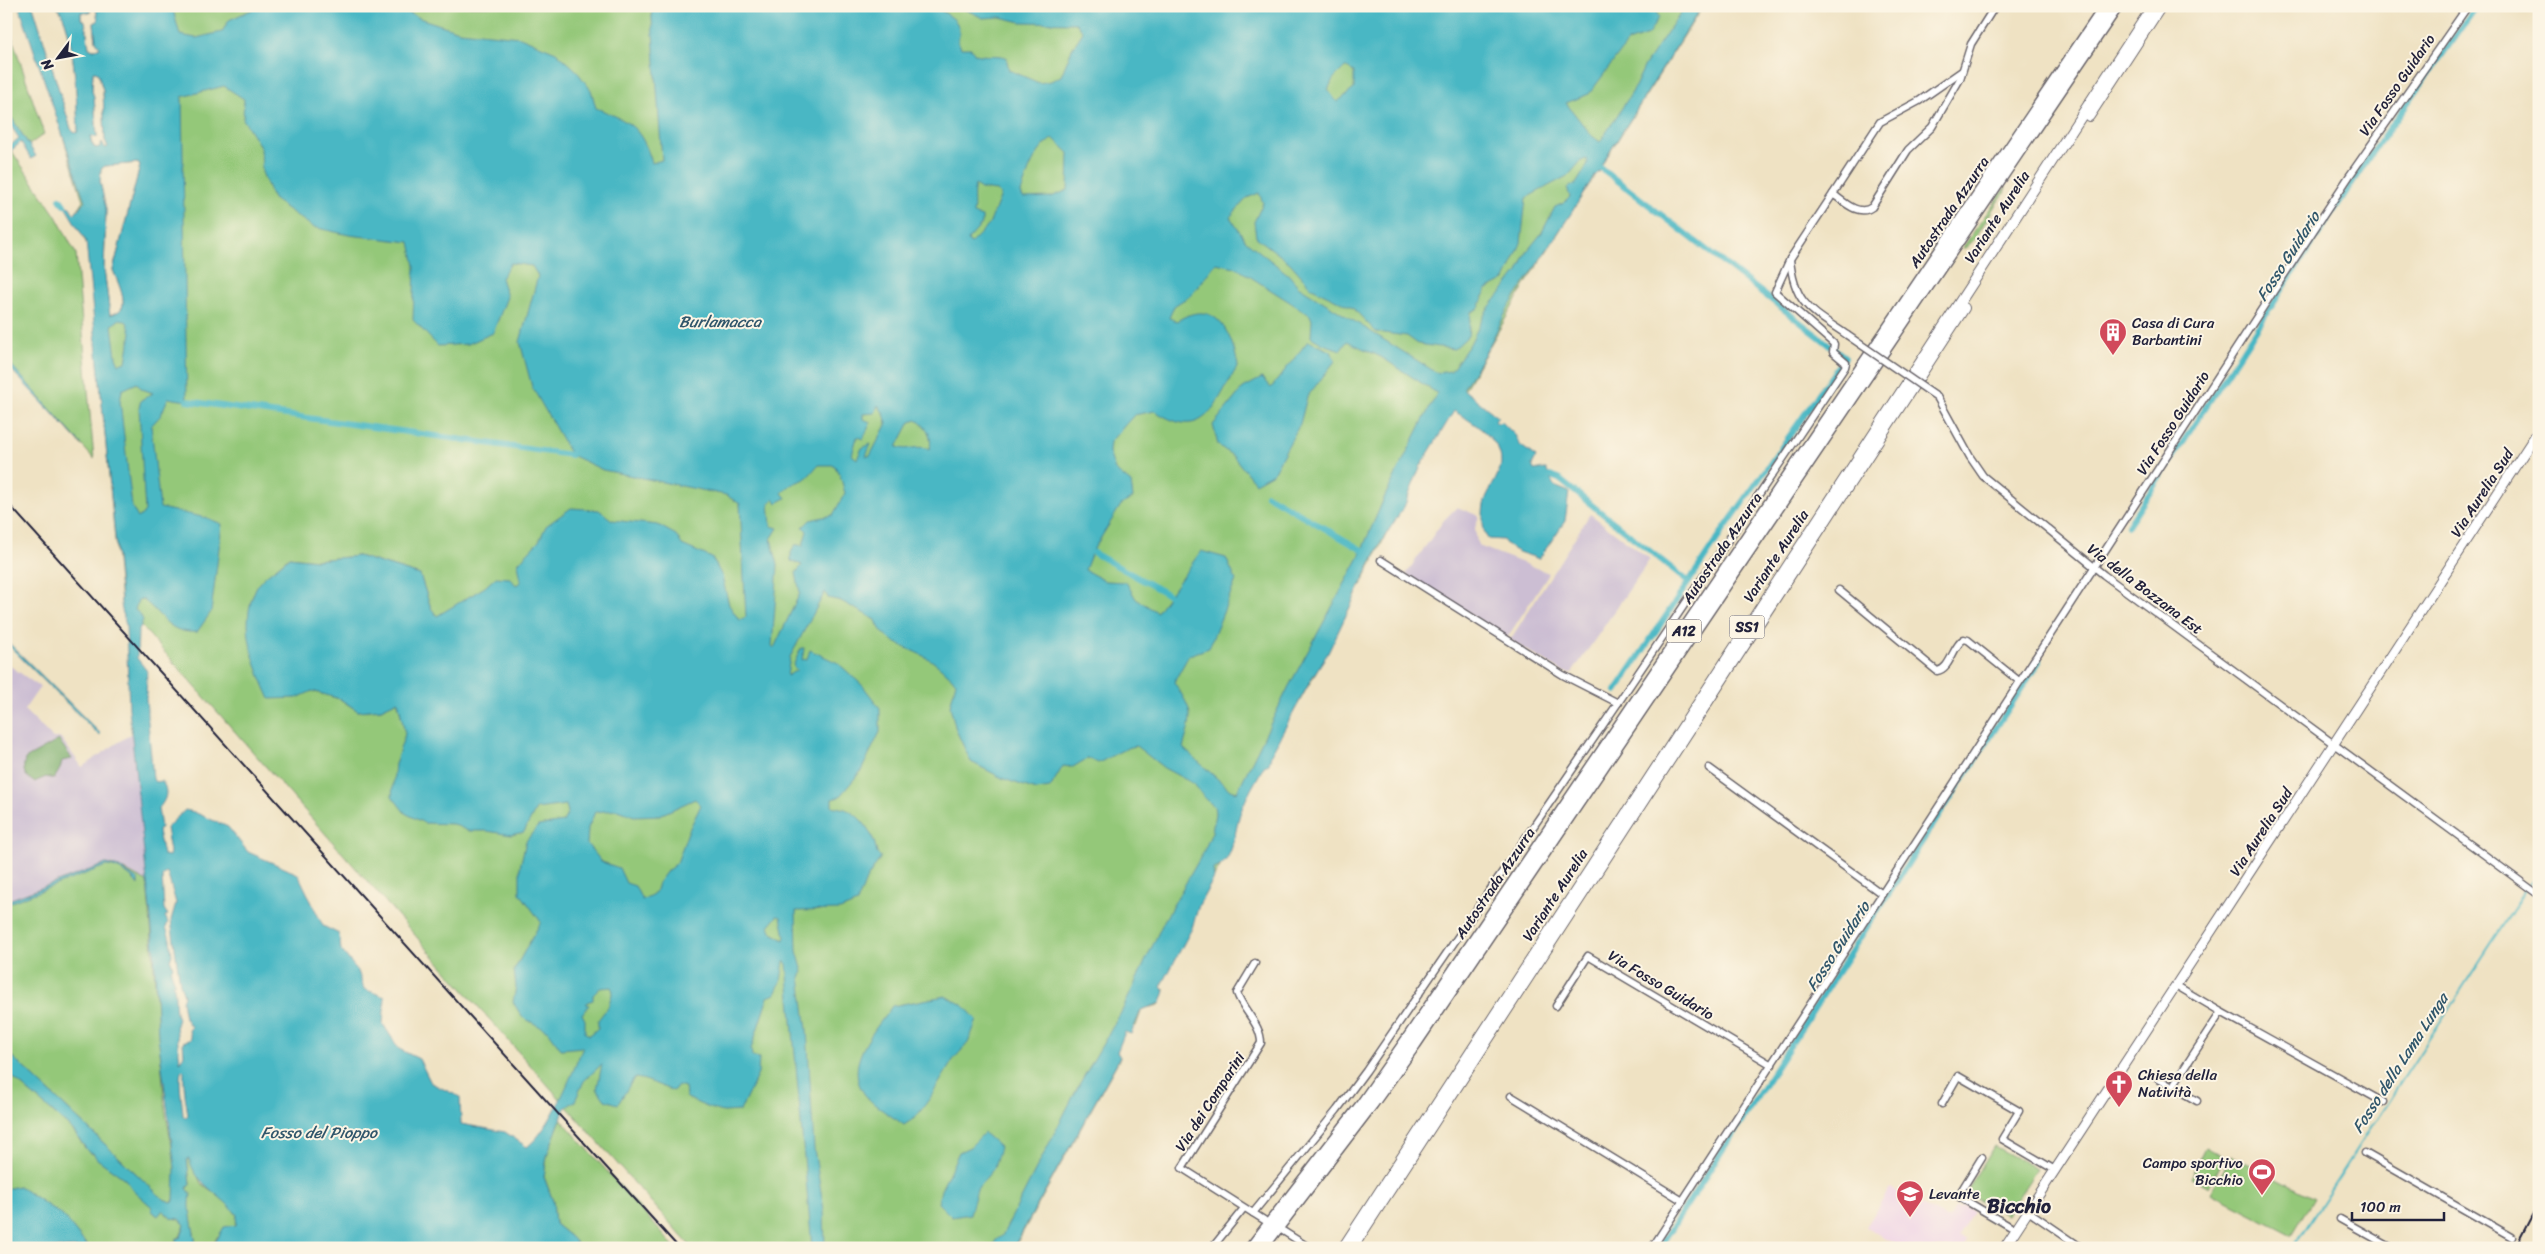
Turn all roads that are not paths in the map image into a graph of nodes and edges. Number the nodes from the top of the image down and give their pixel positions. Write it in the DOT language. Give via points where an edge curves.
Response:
graph roads {
  1 [pos="1996,6"];
  2 [pos="2106,6"];
  3 [pos="2117,6"];
  4 [pos="2153,6"];
  5 [pos="2161,6"];
  6 [pos="2468,6"];
  7 [pos="1962,70"];
  8 [pos="1833,194"];
  9 [pos="1790,259"];
  10 [pos="2539,430"];
  11 [pos="1381,560"];
  12 [pos="2094,567"];
  13 [pos="1839,590"];
  14 [pos="2019,681"];
  15 [pos="1618,703"];
  16 [pos="2334,746"];
  17 [pos="1709,768"];
  18 [pos="1882,894"];
  19 [pos="2539,895"];
  20 [pos="1255,963"];
  21 [pos="2177,986"];
  22 [pos="1556,1006"];
  23 [pos="2221,1012"];
  24 [pos="1772,1065"];
  25 [pos="2155,1076"];
  26 [pos="2172,1087"];
  27 [pos="1511,1096"];
  28 [pos="2198,1101"];
  29 [pos="2383,1102"];
  30 [pos="1942,1104"];
  31 [pos="2365,1153"];
  32 [pos="1982,1157"];
  33 [pos="2055,1170"];
  34 [pos="1683,1201"];
  35 [pos="1244,1208"];
  36 [pos="2028,1211"];
  37 [pos="1253,1213"];
  38 [pos="2340,1218"];
  39 [pos="1264,1220"];
  40 [pos="2016,1230"];
  41 [pos="1283,1231"];
  42 [pos="2512,1237"];
  43 [pos="1212,1248"];
  44 [pos="1251,1248"];
  45 [pos="1262,1248"];
  46 [pos="1310,1248"];
  47 [pos="1343,1248"];
  48 [pos="1352,1248"];
  49 [pos="1652,1248"];
  50 [pos="2004,1248"];
  51 [pos="2082,1248"];
  52 [pos="2392,1248"];
  1 -- 7 [label="street" via="1972,44"];
  2 -- 44 [label="highway, Autostrada Azzurra / A12" via="1407,1040"];
  3 -- 45 [label="highway, Autostrada Azzurra / A12" via="1415,1044"];
  4 -- 47 [label="highway, Variante Aurelia / SS1"];
  5 -- 48 [label="highway, Variante Aurelia / SS1"];
  6 -- 12 [label="street, Via Fosso Guidario" via="2350,175"];
  7 -- 8 [label="street" via="1919,101 1880,122"];
  7 -- 8 [label="street" via="1932,127 1908,150 1872,207 1858,210"];
  8 -- 9 [label="street"];
  9 -- 12 [label="street, Via della Bozzana Est, bridge" via="1792,279 1804,305 1937,398 1983,476"];
  9 -- 15 [label="street" via="1775,292 1833,346 1843,360 1843,373"];
  10 -- 16 [label="main road, Via Aurelia Sud"];
  11 -- 15 [label="street" via="1563,675"];
  12 -- 14 [label="street, Via Fosso Guidario"];
  12 -- 16 [label="street, Via della Bozzana Est"];
  13 -- 14 [label="street" via="1937,671 1945,667 1964,639"];
  14 -- 18 [label="street, Via Fosso Guidario"];
  15 -- 37 [label="street" via="1366,1071"];
  16 -- 19 [label="street, Via della Bozzana Est"];
  16 -- 21 [label="main road, Via Aurelia Sud"];
  17 -- 18 [label="street"];
  18 -- 24 [label="street, Via Fosso Guidario"];
  20 -- 35 [label="street, Via dei Comparini" via="1237,993 1261,1035 1261,1043 1182,1168"];
  21 -- 23 [label="street"];
  21 -- 33 [label="main road, Via Aurelia Sud"];
  22 -- 24 [label="street, Via Fosso Guidario" via="1588,956"];
  23 -- 26 [label="street"];
  23 -- 29 [label="street"];
  24 -- 34 [label="street, Via Fosso Guidario"];
  25 -- 26 [label="street"];
  26 -- 28 [label="street"];
  27 -- 34 [label="street"];
  30 -- 33 [label="street" via="1958,1076 2019,1111 2002,1139"];
  31 -- 42 [label="street"];
  32 -- 40 [label="street" via="1958,1196"];
  33 -- 36 [label="main road, Via Aurelia Sud"];
  34 -- 49 [label="street, Via Fosso Guidario"];
  35 -- 37 [label="street, Via dei Comparini"];
  35 -- 43 [label="street"];
  36 -- 40 [label="main road, Via Aurelia Sud"];
  36 -- 51 [label="street"];
  37 -- 39 [label="street, Via dei Comparini"];
  38 -- 52 [label="street"];
  40 -- 50 [label="main road, Via Aurelia Sud"];
  41 -- 46 [label="street"];
}
